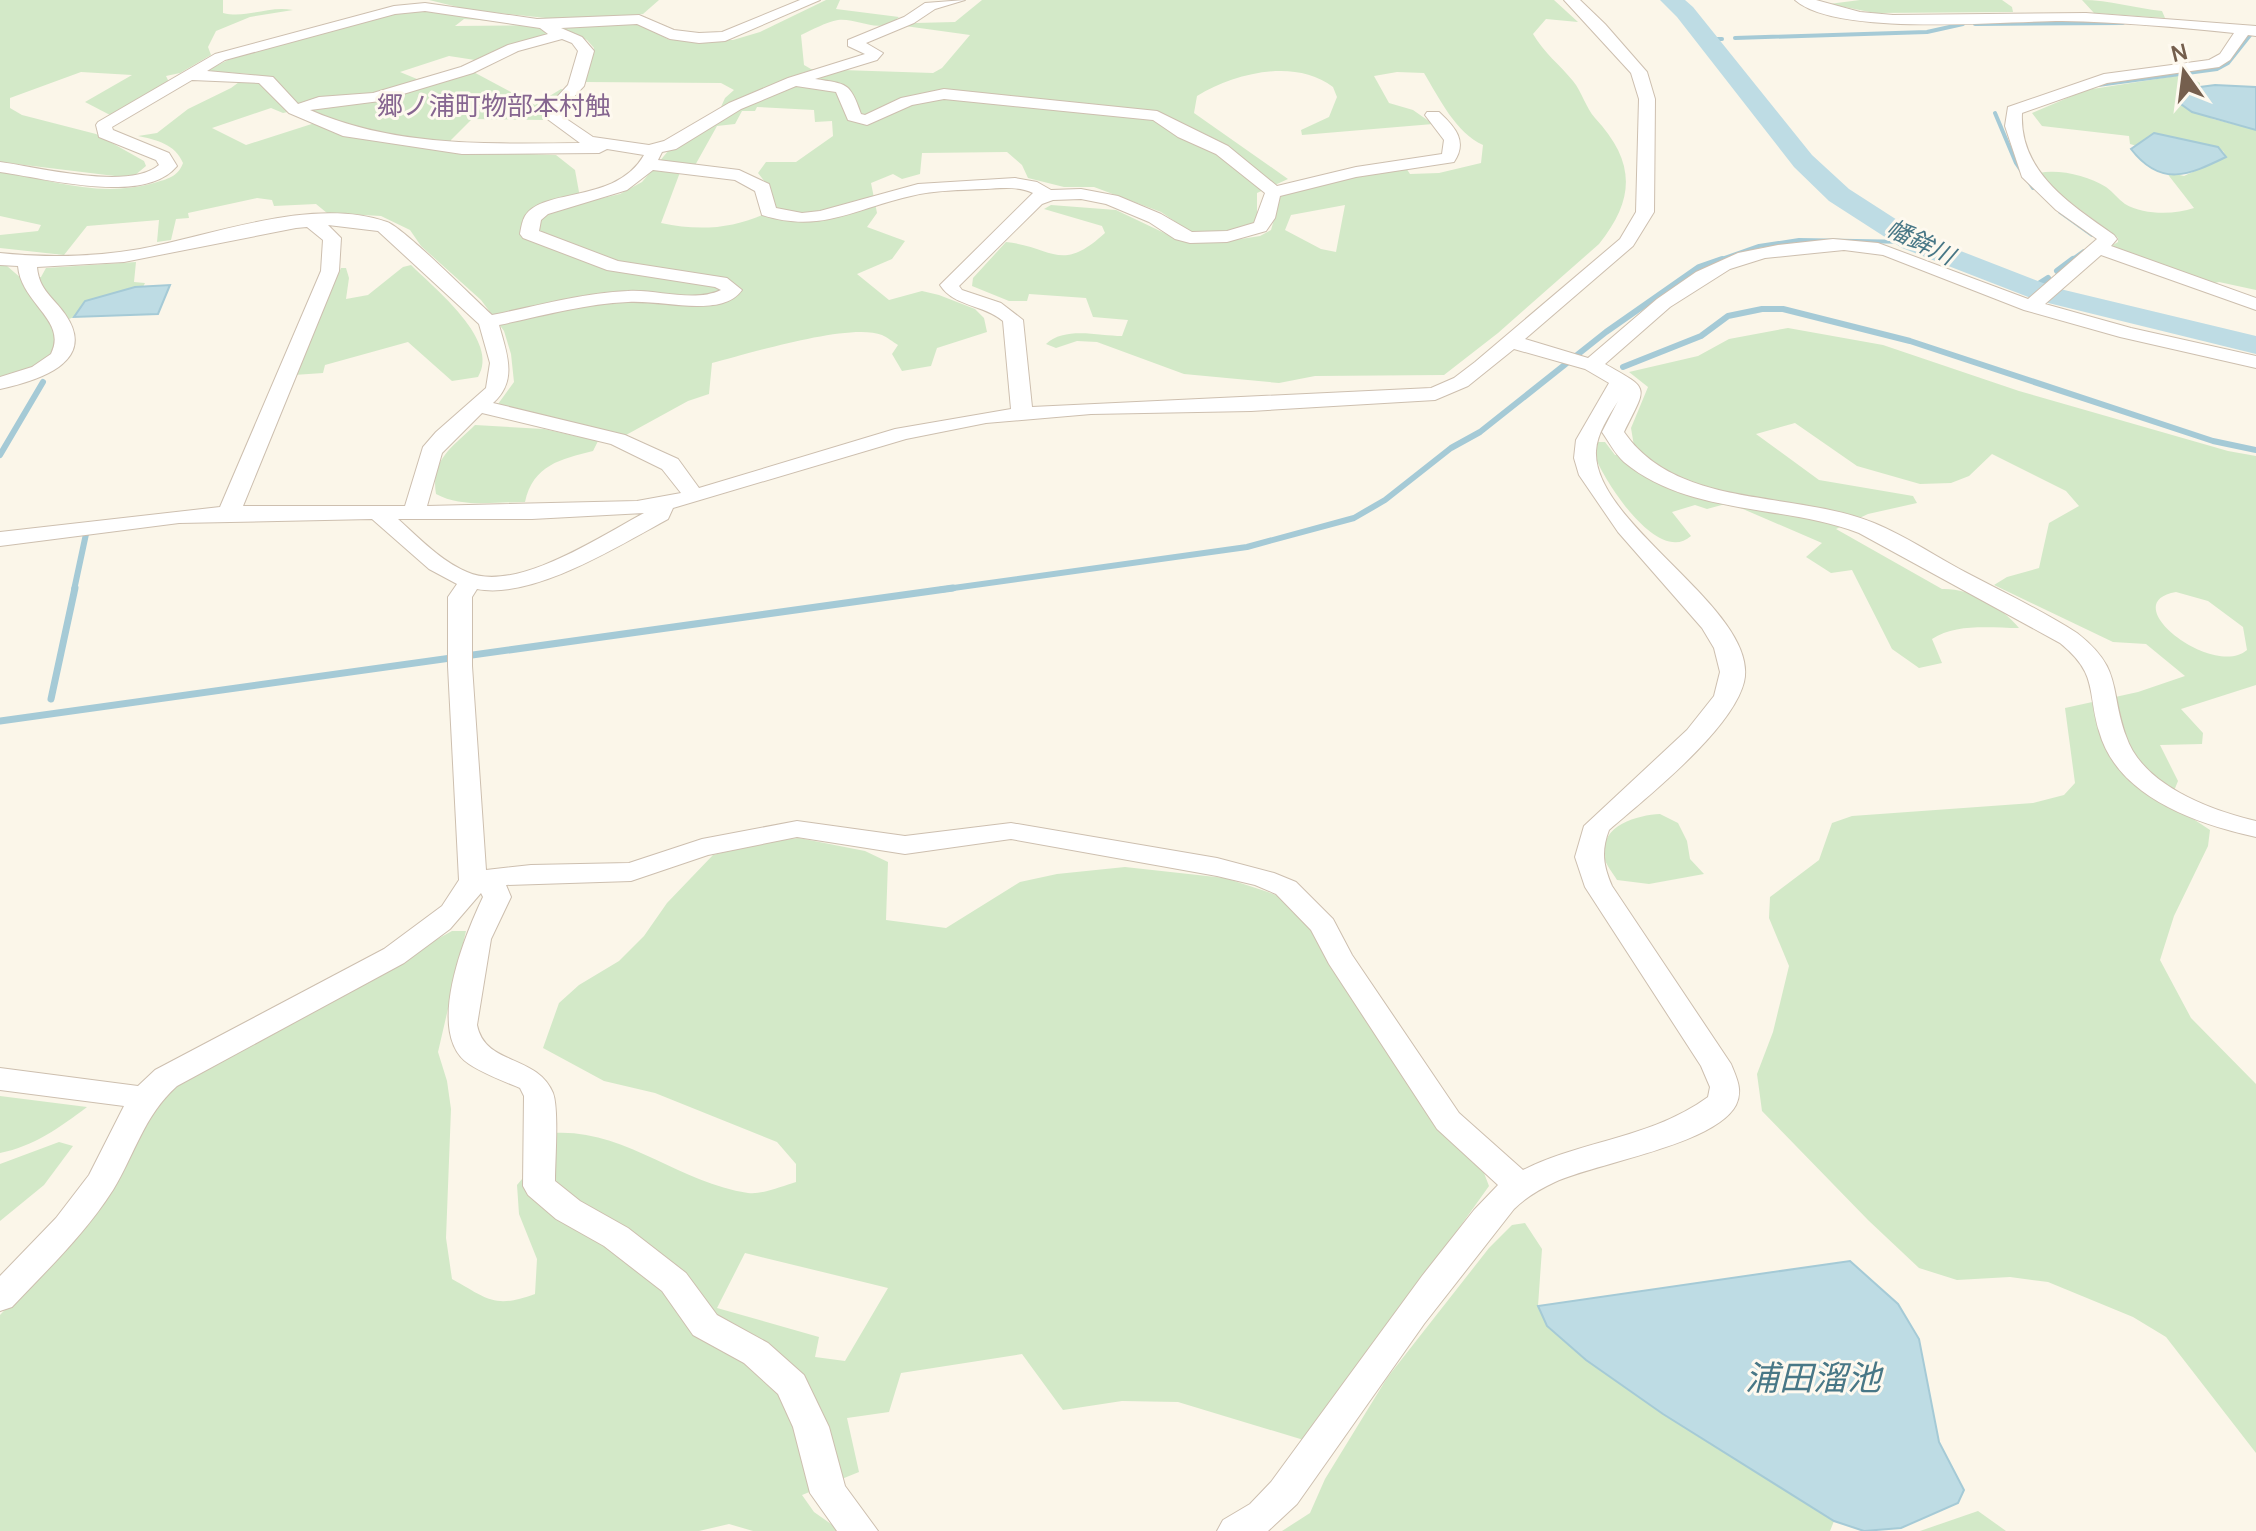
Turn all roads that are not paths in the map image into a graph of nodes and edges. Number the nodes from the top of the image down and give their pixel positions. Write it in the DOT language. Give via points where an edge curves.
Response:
graph roads {
  1 [pos="813,0"];
  2 [pos="958,0"];
  3 [pos="1571,0"];
  4 [pos="1802,0"];
  5 [pos="537,23"];
  6 [pos="2250,30"];
  7 [pos="564,34"];
  8 [pos="186,75"];
  9 [pos="794,81"];
  10 [pos="295,110"];
  11 [pos="1433,115"];
  12 [pos="614,147"];
  13 [pos="650,157"];
  14 [pos="0,167"];
  15 [pos="1274,192"];
  16 [pos="1047,196"];
  17 [pos="311,221"];
  18 [pos="2099,248"];
  19 [pos="0,259"];
  20 [pos="27,262"];
  21 [pos="2256,304"];
  22 [pos="2032,305"];
  23 [pos="488,322"];
  24 [pos="1512,342"];
  25 [pos="1579,360"];
  26 [pos="2256,362"];
  27 [pos="1621,379"];
  28 [pos="0,383"];
  29 [pos="479,406"];
  30 [pos="1022,413"];
  31 [pos="694,496"];
  32 [pos="663,504"];
  33 [pos="377,512"];
  34 [pos="414,512"];
  35 [pos="228,513"];
  36 [pos="0,539"];
  37 [pos="471,581"];
  38 [pos="2256,829"];
  39 [pos="482,880"];
  40 [pos="0,1079"];
  41 [pos="144,1098"];
  42 [pos="1520,1186"];
  43 [pos="0,1298"];
  44 [pos="859,1531"];
  45 [pos="1236,1531"];
  1 -- 5 [label="street" via="716,37 682,38 639,19"];
  2 -- 9 [label="street" via="930,6 853,43 875,53 872,57"];
  3 -- 24 [label="street" via="1639,72 1648,114 1645,212 1627,242"];
  4 -- 6 [label="street" via="1831,11 1888,18 2110,18"];
  5 -- 7 [label="street"];
  5 -- 8 [label="street" via="406,8 237,51"];
  6 -- 18 [label="street" via="2213,64 2104,79 2014,110 2013,126 2031,177 2106,236"];
  7 -- 10 [label="street" via="374,98 319,102"];
  7 -- 12 [label="street" via="586,51 576,86 553,110 554,118 588,141"];
  8 -- 10 [label="street" via="267,80"];
  8 -- 14 [label="street" via="104,125 105,133 163,157 168,166 158,176 118,183"];
  9 -- 13 [label="street" via="735,106"];
  9 -- 15 [label="street" via="841,88 854,117 860,119 944,94 1157,116 1222,150"];
  10 -- 12 [label="street" via="343,131 417,144 500,151"];
  11 -- 15 [label="street" via="1451,133 1454,147 1448,158"];
  12 -- 13 [label="street"];
  13 -- 16 [label="street" via="690,171 739,175 763,188 768,211 791,217 829,214 932,188 1017,183 1039,188"];
  13 -- 23 [label="street" via="644,173 623,186 542,210 533,218 529,234 614,266 720,282 733,290 730,294 698,300 625,296"];
  15 -- 16 [label="street" via="1263,227 1209,238 1181,235 1134,209 1091,195"];
  16 -- 30 [label="street" via="1006,227 949,285 955,294 991,305 1013,320"];
  17 -- 20 [label="street" via="138,254"];
  17 -- 23 [label="street" via="348,220 384,227"];
  17 -- 35 [label="street" via="332,238 330,271"];
  18 -- 21 [label="street"];
  18 -- 22 [label="street"];
  19 -- 20 [label="street"];
  20 -- 28 [label="street" via="31,286 58,318 65,347 52,364"];
  22 -- 25 [label="street" via="1877,248 1811,246 1748,256 1703,275"];
  22 -- 26 [label="street"];
  23 -- 29 [label="street" via="499,377 496,390"];
  24 -- 25 [label="street"];
  24 -- 30 [label="street" via="1461,382 1417,397"];
  25 -- 27 [label="street"];
  27 -- 38 [label="street" via="1632,394 1613,432 1634,461 1696,488 1857,524 2056,631 2094,663 2116,746 2134,768 2201,814"];
  27 -- 42 [label="street" via="1591,431 1586,464 1614,513 1708,620 1727,651 1732,682 1718,712 1597,826 1587,861 1716,1064 1725,1087 1722,1102 1688,1126"];
  29 -- 31 [label="street" via="618,439 670,464"];
  29 -- 34 [label="street" via="431,452"];
  30 -- 31 [label="street" via="902,433"];
  31 -- 32 [label="street"];
  32 -- 34 [label="street" via="582,511"];
  32 -- 37 [label="street" via="660,514 542,575 501,583"];
  33 -- 34 [label="street"];
  33 -- 35 [label="street"];
  33 -- 37 [label="street" via="440,564"];
  35 -- 36 [label="street"];
  37 -- 39 [label="street" via="460,597 461,656"];
  39 -- 41 [label="street" via="403,950 166,1078"];
  39 -- 42 [label="street" via="631,872 702,848 797,829 905,845 1011,831 1264,879 1286,888 1323,926 1448,1121"];
  39 -- 44 [label="street" via="497,897 477,939 462,1025 465,1040 478,1056 531,1081 539,1096 539,1186 663,1273 705,1325 756,1353 792,1385 811,1427 828,1493"];
  40 -- 41 [label="street"];
  41 -- 43 [label="street" via="93,1193"];
  42 -- 45 [label="street" via="1493,1210 1429,1291 1284,1493 1263,1515"];
}
